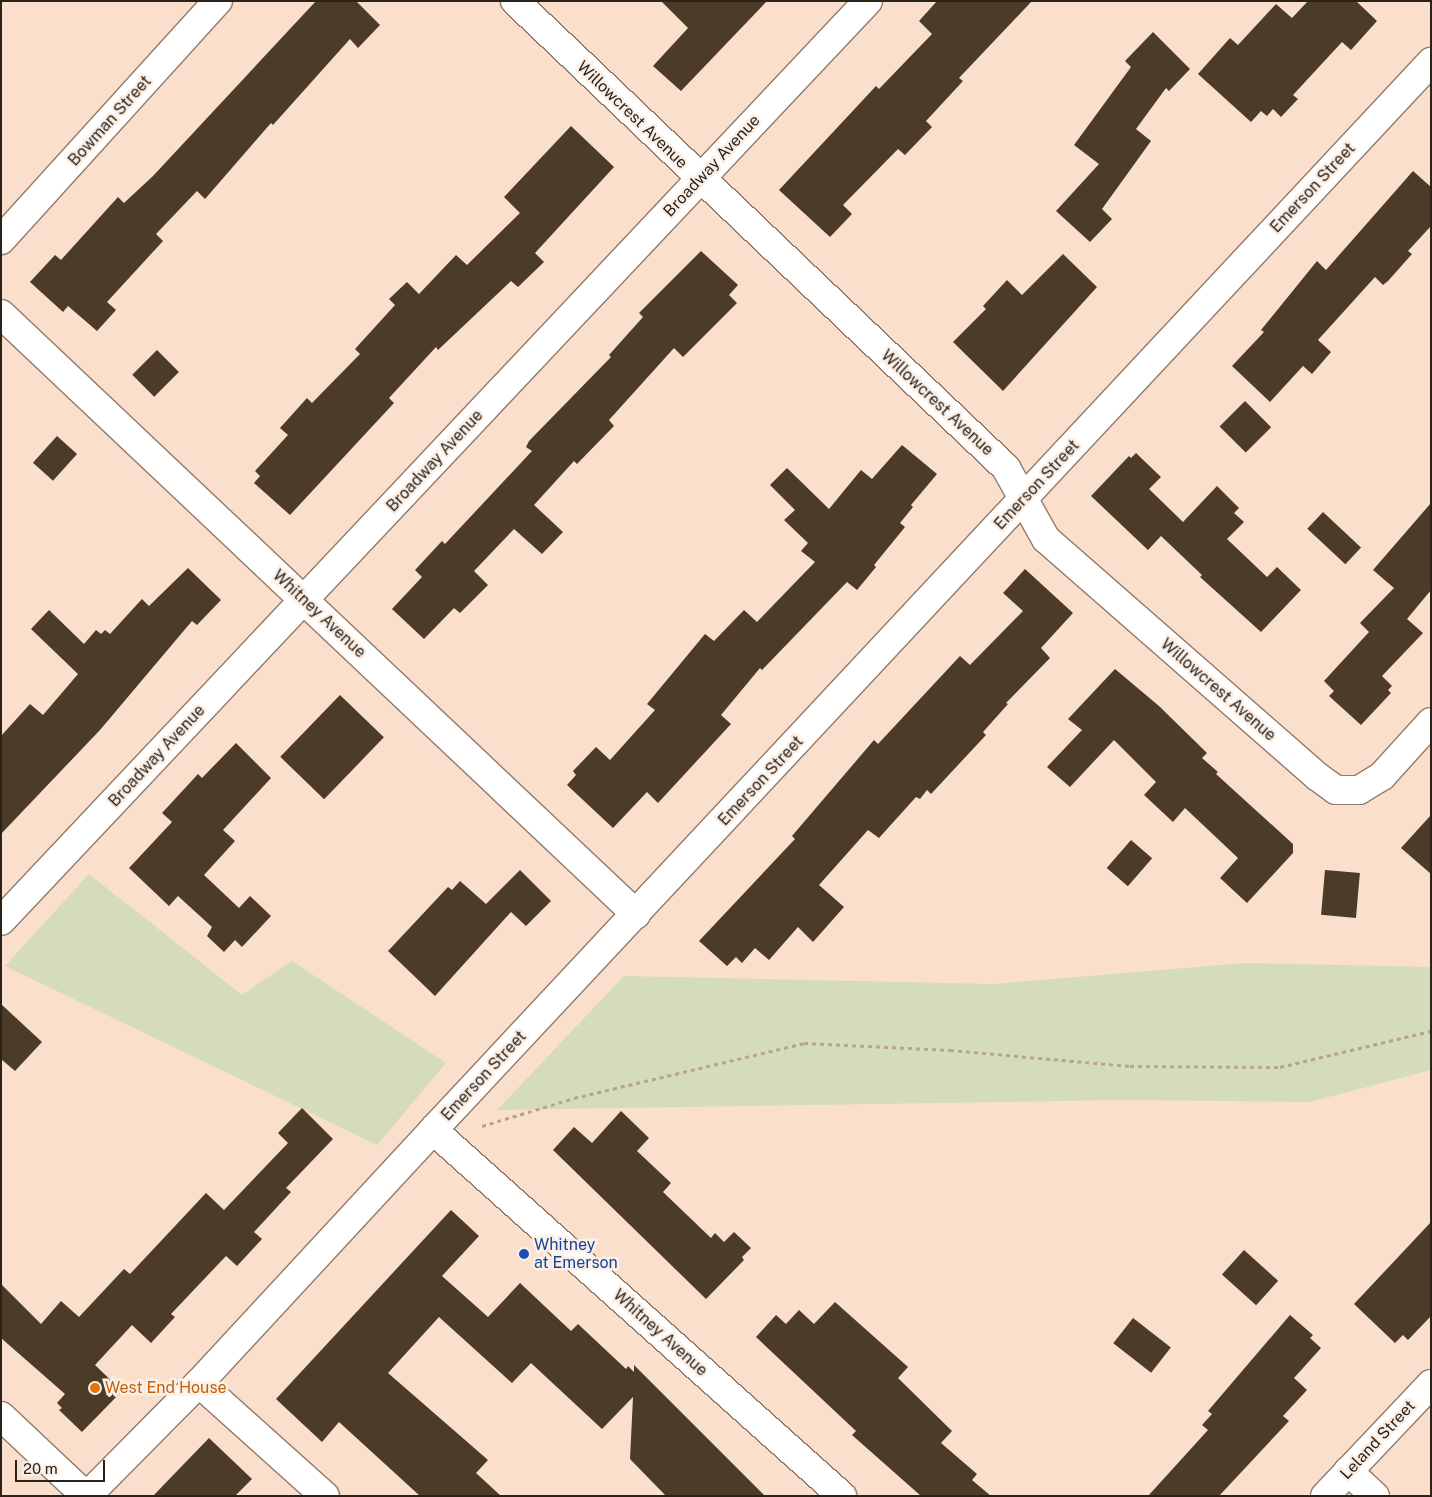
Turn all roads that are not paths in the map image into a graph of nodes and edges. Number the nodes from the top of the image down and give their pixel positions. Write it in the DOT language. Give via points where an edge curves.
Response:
graph roads {
  1 [pos="218,1"];
  2 [pos="514,1"];
  3 [pos="868,1"];
  4 [pos="1431,62"];
  5 [pos="699,180"];
  6 [pos="1,240"];
  7 [pos="1,314"];
  8 [pos="1024,499"];
  9 [pos="305,600"];
  10 [pos="1431,722"];
  11 [pos="636,914"];
  12 [pos="1,921"];
  13 [pos="433,1130"];
  14 [pos="199,1383"];
  15 [pos="1431,1384"];
  16 [pos="1,1416"];
  17 [pos="1348,1472"];
  18 [pos="86,1496"];
  19 [pos="325,1496"];
  20 [pos="842,1496"];
  21 [pos="1325,1496"];
  22 [pos="1375,1496"];
  1 -- 6 [label="street, Bowman Street"];
  2 -- 5 [label="street, Willowcrest Avenue"];
  3 -- 5 [label="street, Broadway Avenue"];
  4 -- 8 [label="street, Emerson Street"];
  5 -- 8 [label="street, Willowcrest Avenue" via="1006,468"];
  5 -- 9 [label="street, Broadway Avenue"];
  7 -- 9 [label="street, Whitney Avenue"];
  8 -- 10 [label="street, Willowcrest Avenue" via="1046,538 1336,790 1359,790 1382,776"];
  8 -- 11 [label="street, Emerson Street"];
  9 -- 11 [label="street, Whitney Avenue"];
  9 -- 12 [label="street, Broadway Avenue"];
  11 -- 13 [label="street, Emerson Street"];
  13 -- 14 [label="street, Emerson Street"];
  13 -- 20 [label="street, Whitney Avenue"];
  14 -- 18 [label="street, Emerson Street"];
  14 -- 19 [label="street"];
  15 -- 17 [label="street, Leland Street"];
  16 -- 18 [label="street"];
  17 -- 21 [label="street, Leland Street"];
  17 -- 22 [label="street"];
}
